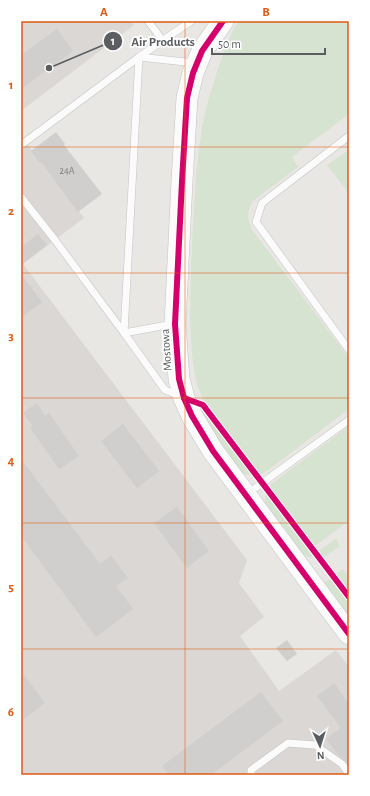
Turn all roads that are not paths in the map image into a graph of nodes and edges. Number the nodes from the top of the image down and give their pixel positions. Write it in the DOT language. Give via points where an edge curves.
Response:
graph roads {
  1 [pos="148,21"];
  2 [pos="191,21"];
  3 [pos="223,21"];
  4 [pos="163,41"];
  5 [pos="139,57"];
  6 [pos="197,63"];
  7 [pos="349,136"];
  8 [pos="21,145"];
  9 [pos="21,197"];
  10 [pos="175,324"];
  11 [pos="124,332"];
  12 [pos="349,350"];
  13 [pos="184,398"];
  14 [pos="349,420"];
  15 [pos="245,495"];
  16 [pos="349,634"];
  17 [pos="349,774"];
  18 [pos="251,775"];
  1 -- 4 [label="lane"];
  2 -- 4 [label="lane"];
  3 -- 6 [label="street, Mostowa" via="202,51"];
  4 -- 5 [label="lane"];
  5 -- 6 [label="lane"];
  5 -- 8 [label="lane"];
  5 -- 11 [label="lane"];
  6 -- 10 [label="street, Mostowa" via="187,98"];
  7 -- 12 [label="lane" via="262,203 256,222"];
  9 -- 11 [label="lane"];
  10 -- 11 [label="lane"];
  10 -- 13 [label="street, Mostowa" via="179,379"];
  11 -- 13 [label="lane" via="165,390"];
  13 -- 15 [label="street, Mostowa" via="213,451"];
  14 -- 15 [label="lane"];
  15 -- 16 [label="street, Mostowa"];
  17 -- 18 [label="lane" via="342,764 315,744 288,743 251,770"];
}
